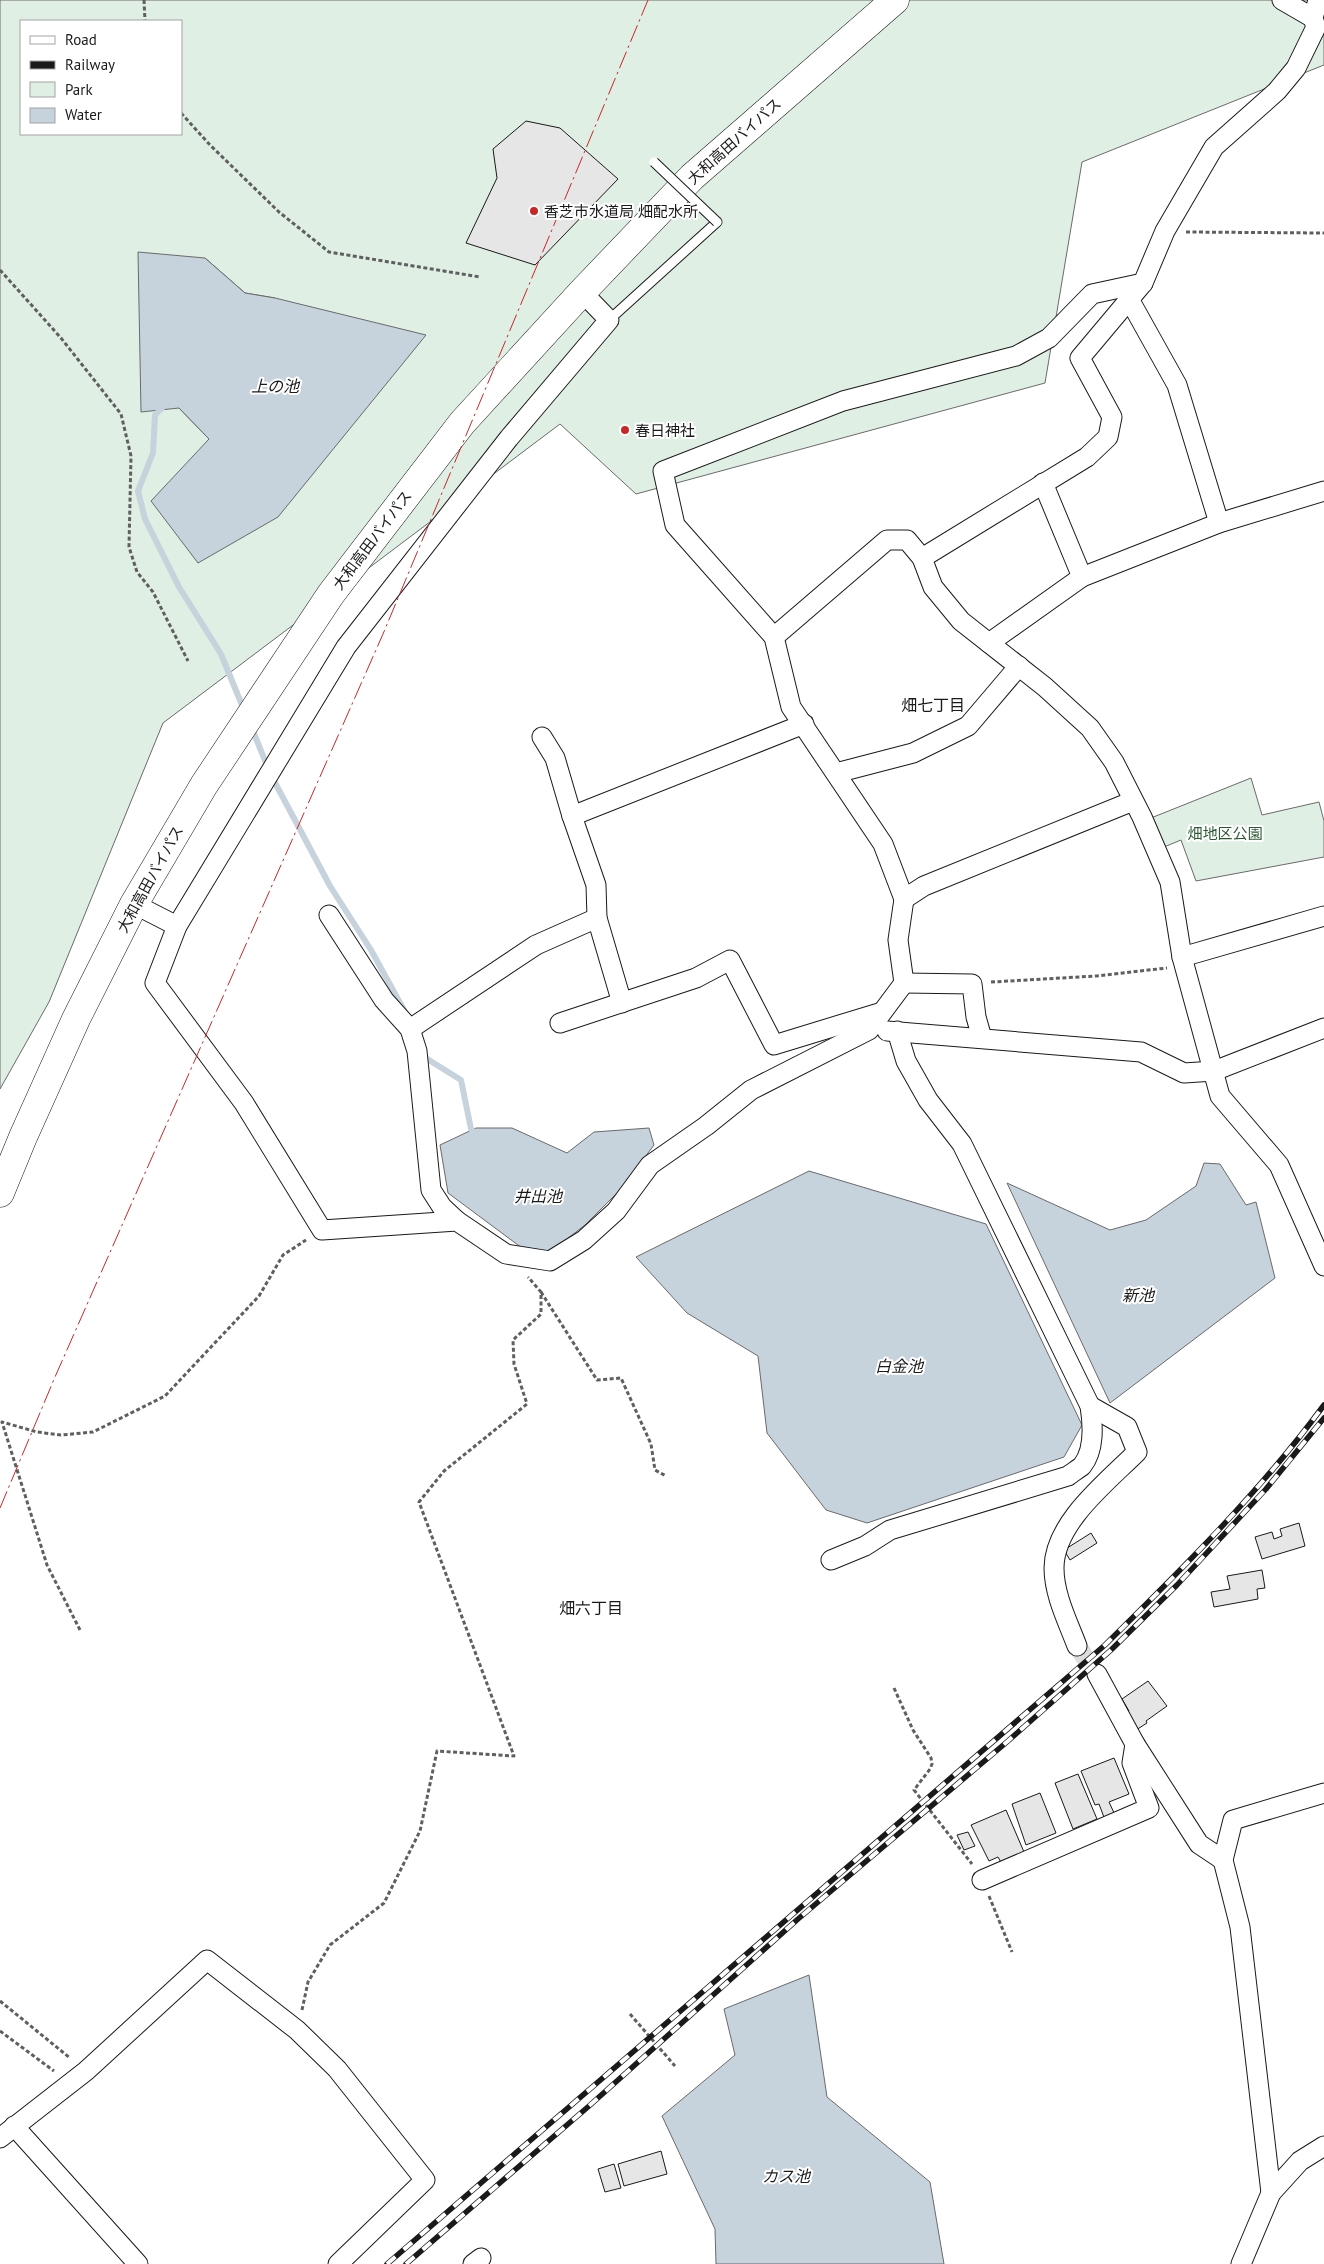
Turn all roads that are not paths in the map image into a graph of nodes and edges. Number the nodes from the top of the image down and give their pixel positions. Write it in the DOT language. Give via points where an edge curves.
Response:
graph roads {
  1 [pos="895,0"];
  2 [pos="1282,0"];
  3 [pos="1318,19"];
  4 [pos="654,162"];
  5 [pos="1143,283"];
  6 [pos="582,292"];
  7 [pos="1128,299"];
  8 [pos="609,320"];
  9 [pos="1043,483"];
  10 [pos="1324,491"];
  11 [pos="1219,523"];
  12 [pos="922,558"];
  13 [pos="1082,577"];
  14 [pos="774,637"];
  15 [pos="989,643"];
  16 [pos="1019,666"];
  17 [pos="804,724"];
  18 [pos="542,737"];
  19 [pos="836,773"];
  20 [pos="1134,801"];
  21 [pos="572,816"];
  22 [pos="904,899"];
  23 [pos="134,904"];
  24 [pos="329,915"];
  25 [pos="1324,916"];
  26 [pos="597,918"];
  27 [pos="177,926"];
  28 [pos="1183,962"];
  29 [pos="904,983"];
  30 [pos="622,1003"];
  31 [pos="882,1012"];
  32 [pos="560,1023"];
  33 [pos="1324,1028"];
  34 [pos="410,1029"];
  35 [pos="869,1030"];
  36 [pos="898,1031"];
  37 [pos="982,1038"];
  38 [pos="1214,1071"];
  39 [pos="0,1194"];
  40 [pos="458,1221"];
  41 [pos="1324,1266"];
  42 [pos="1090,1406"];
  43 [pos="831,1560"];
  44 [pos="1077,1646"];
  45 [pos="1097,1674"];
  46 [pos="1135,1744"];
  47 [pos="1324,1793"];
  48 [pos="1223,1860"];
  49 [pos="982,1880"];
  50 [pos="7,2132"];
  51 [pos="1324,2146"];
  52 [pos="1271,2193"];
  53 [pos="138,2264"];
  54 [pos="338,2264"];
  55 [pos="1241,2264"];
  1 -- 6 [label="highway, 大和高田バイパス" via="692,177"];
  2 -- 3 [label="street"];
  3 -- 5 [label="street" via="1296,68 1277,91 1214,147 1165,232"];
  4 -- 8 [label="lane, bridge" via="717,222"];
  5 -- 7 [label="street"];
  5 -- 14 [label="street" via="1092,294 1049,338 1016,356 843,401 664,472 675,526"];
  6 -- 8 [label="street"];
  6 -- 23 [label="highway, 大和高田バイパス" via="462,423 331,594 204,785"];
  7 -- 9 [label="street" via="1080,358 1112,416 1108,436 1087,457"];
  7 -- 11 [label="street" via="1177,385"];
  8 -- 27 [label="street" via="509,438 346,647"];
  9 -- 12 [label="street"];
  9 -- 13 [label="street"];
  10 -- 11 [label="street"];
  11 -- 13 [label="street"];
  12 -- 14 [label="street" via="908,540 887,540"];
  12 -- 15 [label="street" via="933,587 961,621"];
  13 -- 15 [label="street"];
  14 -- 17 [label="street" via="791,707"];
  15 -- 16 [label="street"];
  16 -- 19 [label="street" via="968,726 913,753"];
  16 -- 20 [label="street" via="1090,728 1114,762"];
  17 -- 19 [label="street"];
  17 -- 21 [label="street"];
  18 -- 21 [label="street" via="555,758"];
  19 -- 22 [label="street" via="883,844"];
  20 -- 22 [label="street" via="924,886"];
  20 -- 28 [label="street" via="1170,882"];
  21 -- 26 [label="street" via="596,885"];
  22 -- 29 [label="street" via="898,940"];
  23 -- 27 [label="street"];
  23 -- 39 [label="highway, 大和高田バイパス" via="76,1019"];
  24 -- 34 [label="street" via="384,1000"];
  25 -- 28 [label="street"];
  26 -- 30 [label="street"];
  26 -- 34 [label="street" via="536,945"];
  27 -- 40 [label="street" via="155,983 244,1103 322,1230"];
  28 -- 38 [label="street"];
  29 -- 31 [label="street"];
  29 -- 37 [label="street" via="972,984"];
  30 -- 31 [label="street" via="696,978 730,960 774,1045"];
  30 -- 32 [label="street"];
  31 -- 35 [label="street"];
  33 -- 38 [label="street"];
  34 -- 40 [label="street" via="418,1051 431,1190 442,1207"];
  35 -- 36 [label="street"];
  35 -- 40 [label="street" via="751,1090 650,1166 616,1212 584,1240 550,1261 506,1254"];
  36 -- 37 [label="street"];
  36 -- 42 [label="street" via="906,1061 928,1100 962,1144"];
  37 -- 38 [label="street" via="1141,1052 1184,1073"];
  38 -- 41 [label="street" via="1220,1096 1279,1165"];
  42 -- 43 [label="street" via="1093,1424 1090,1444 1082,1465 1068,1476 890,1530 865,1546"];
  42 -- 44 [label="street" via="1127,1427 1137,1452 1077,1513 1057,1546 1054,1569 1059,1597"];
  45 -- 46 [label="street"];
  46 -- 48 [label="street" via="1199,1844"];
  46 -- 49 [label="street" via="1132,1763 1149,1808"];
  47 -- 48 [label="street" via="1233,1820"];
  48 -- 52 [label="street" via="1240,1927"];
  50 -- 53 [label="street"];
  50 -- 54 [label="street" via="86,2071 207,1960 297,2030 337,2069 425,2180"];
  51 -- 52 [label="street" via="1300,2161"];
  52 -- 55 [label="street"];
}
